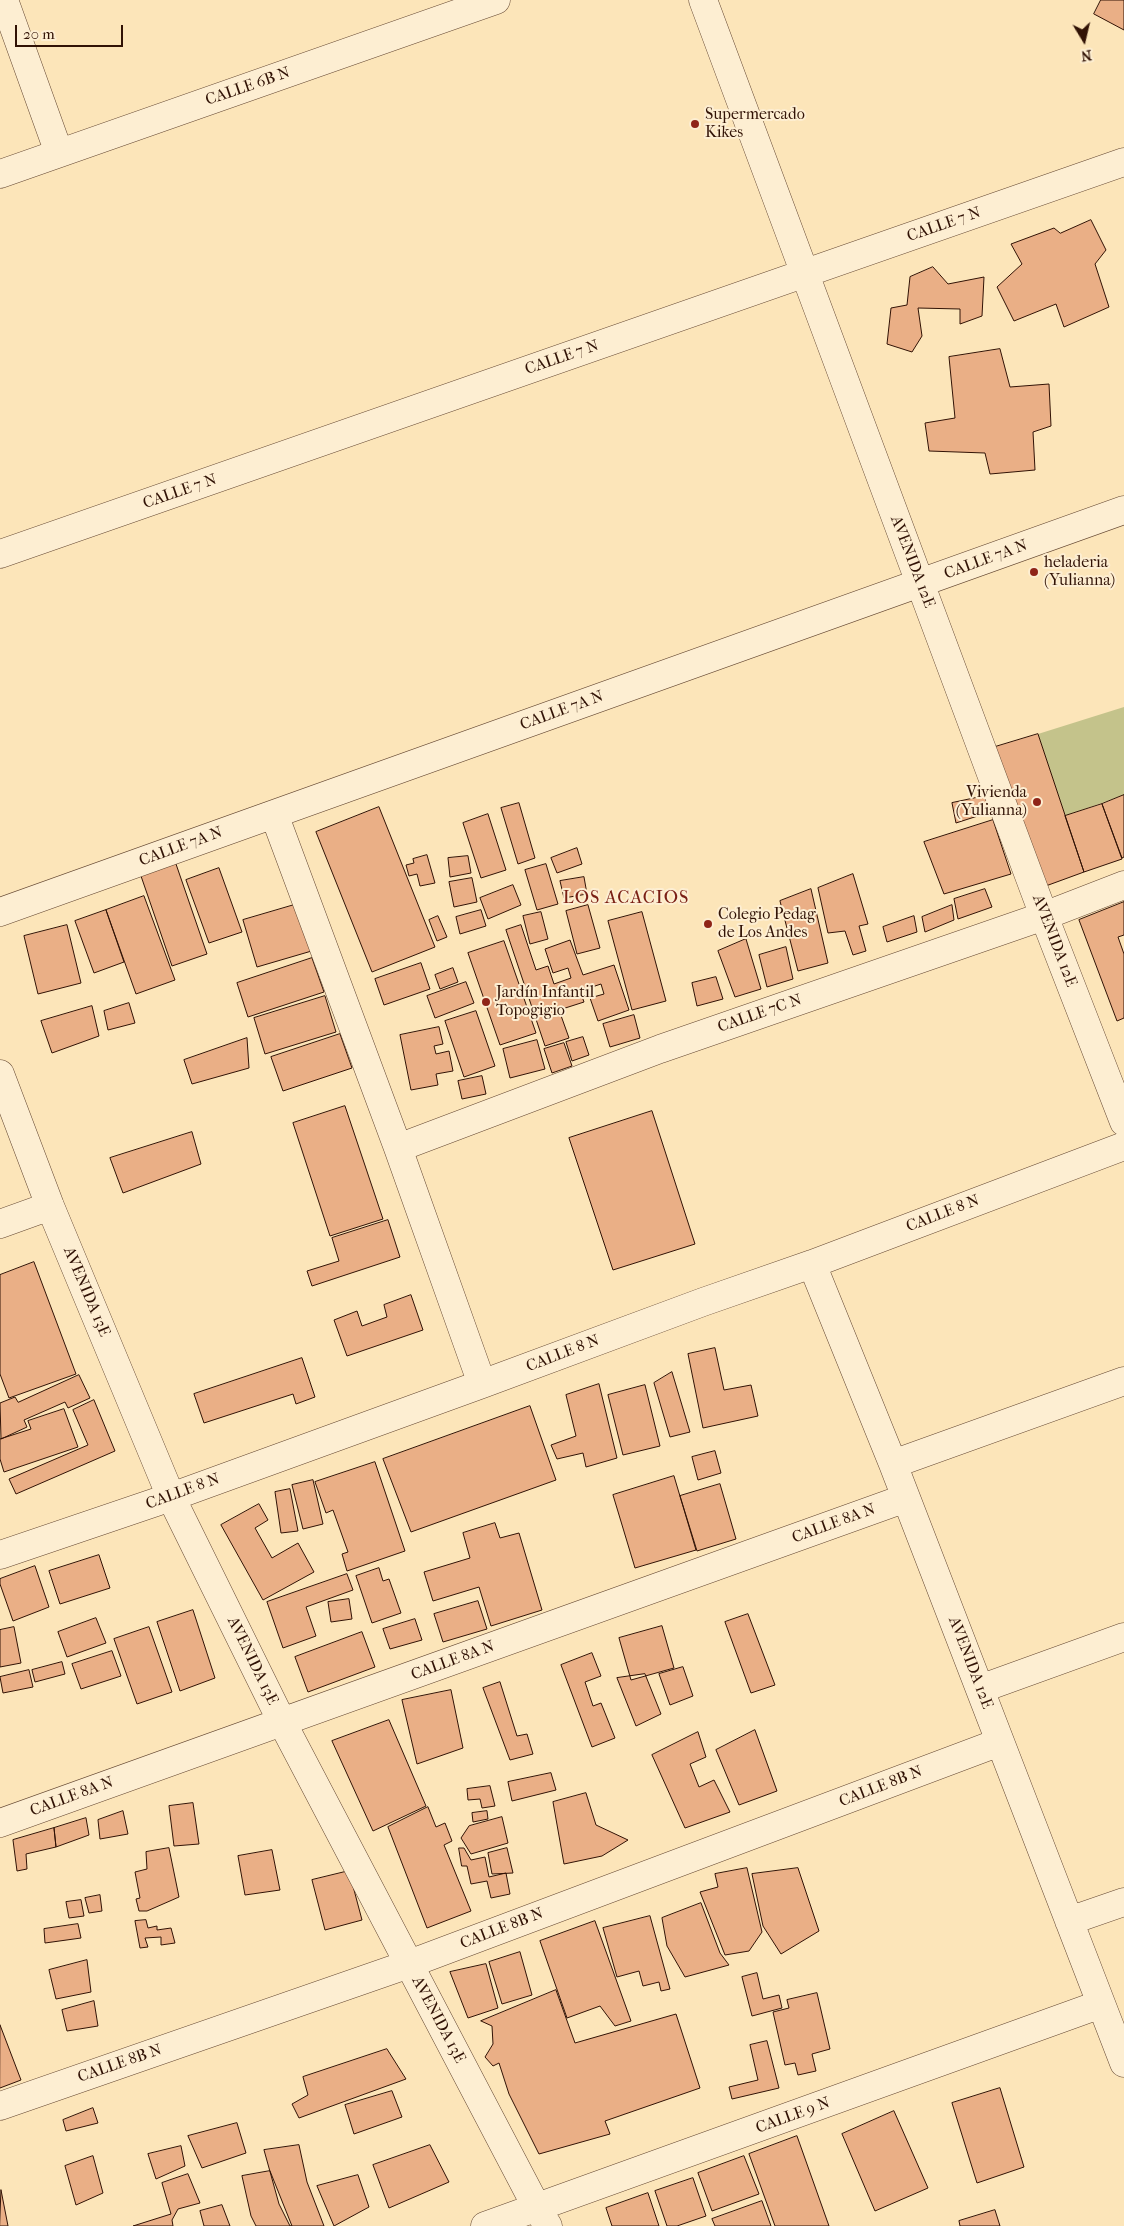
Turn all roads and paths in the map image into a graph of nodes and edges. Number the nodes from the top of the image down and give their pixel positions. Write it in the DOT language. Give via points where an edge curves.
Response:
graph roads {
  1 [pos="4,0"];
  2 [pos="496,0"];
  3 [pos="703,0"];
  4 [pos="59,153"];
  5 [pos="1124,162"];
  6 [pos="0,174"];
  7 [pos="805,274"];
  8 [pos="1124,510"];
  9 [pos="0,554"];
  10 [pos="920,583"];
  11 [pos="274,814"];
  12 [pos="1124,885"];
  13 [pos="0,912"];
  14 [pos="1044,916"];
  15 [pos="0,1074"];
  16 [pos="1124,1122"];
  17 [pos="1124,1146"];
  18 [pos="398,1148"];
  19 [pos="50,1206"];
  20 [pos="0,1224"];
  21 [pos="812,1264"];
  22 [pos="1124,1381"];
  23 [pos="482,1384"];
  24 [pos="893,1464"];
  25 [pos="171,1497"];
  26 [pos="906,1498"];
  27 [pos="0,1555"];
  28 [pos="1124,1637"];
  29 [pos="980,1689"];
  30 [pos="282,1722"];
  31 [pos="1000,1742"];
  32 [pos="0,1823"];
  33 [pos="1124,1902"];
  34 [pos="1070,1921"];
  35 [pos="409,1964"];
  36 [pos="1101,2004"];
  37 [pos="1124,2063"];
  38 [pos="0,2106"];
  39 [pos="542,2217"];
  40 [pos="485,2226"];
  1 -- 4 [label="street"];
  2 -- 4 [label="street, CALLE 6B N"];
  3 -- 7 [label="street, AVENIDA 12E"];
  4 -- 6 [label="street, CALLE 6B N"];
  5 -- 7 [label="street, CALLE 7 N"];
  7 -- 9 [label="street, CALLE 7 N"];
  7 -- 10 [label="street, AVENIDA 12E"];
  8 -- 10 [label="street, CALLE 7A N"];
  10 -- 11 [label="street, CALLE 7A N"];
  10 -- 14 [label="street, AVENIDA 12E"];
  11 -- 13 [label="street, CALLE 7A N"];
  11 -- 18 [label="street"];
  12 -- 14 [label="street, CALLE 7C N"];
  14 -- 16 [label="street, AVENIDA 12E"];
  14 -- 18 [label="street, CALLE 7C N" via="660,1049"];
  15 -- 19 [label="street, AVENIDA 13E"];
  17 -- 21 [label="street, CALLE 8 N"];
  18 -- 23 [label="street"];
  19 -- 20 [label="street"];
  19 -- 25 [label="street, AVENIDA 13E"];
  21 -- 23 [label="street, CALLE 8 N"];
  21 -- 24 [label="street, AVENIDA 12E"];
  22 -- 24 [label="street"];
  23 -- 25 [label="street, CALLE 8 N"];
  24 -- 26 [label="street, AVENIDA 12E"];
  25 -- 27 [label="street, CALLE 8 N"];
  25 -- 30 [label="street, AVENIDA 13E"];
  26 -- 29 [label="street, AVENIDA 12E"];
  26 -- 30 [label="street, CALLE 8A N"];
  28 -- 29 [label="street"];
  29 -- 31 [label="street, AVENIDA 12E"];
  30 -- 32 [label="street, CALLE 8A N"];
  30 -- 35 [label="street, AVENIDA 13E"];
  31 -- 34 [label="street, AVENIDA 12E"];
  31 -- 35 [label="street, CALLE 8B N"];
  33 -- 34 [label="street"];
  34 -- 36 [label="street, AVENIDA 12E"];
  35 -- 38 [label="street, CALLE 8B N"];
  35 -- 39 [label="street, AVENIDA 13E"];
  36 -- 37 [label="street, AVENIDA 12E"];
  36 -- 39 [label="street, CALLE 9 N"];
  39 -- 40 [label="street, CALLE 9 N"];
}
